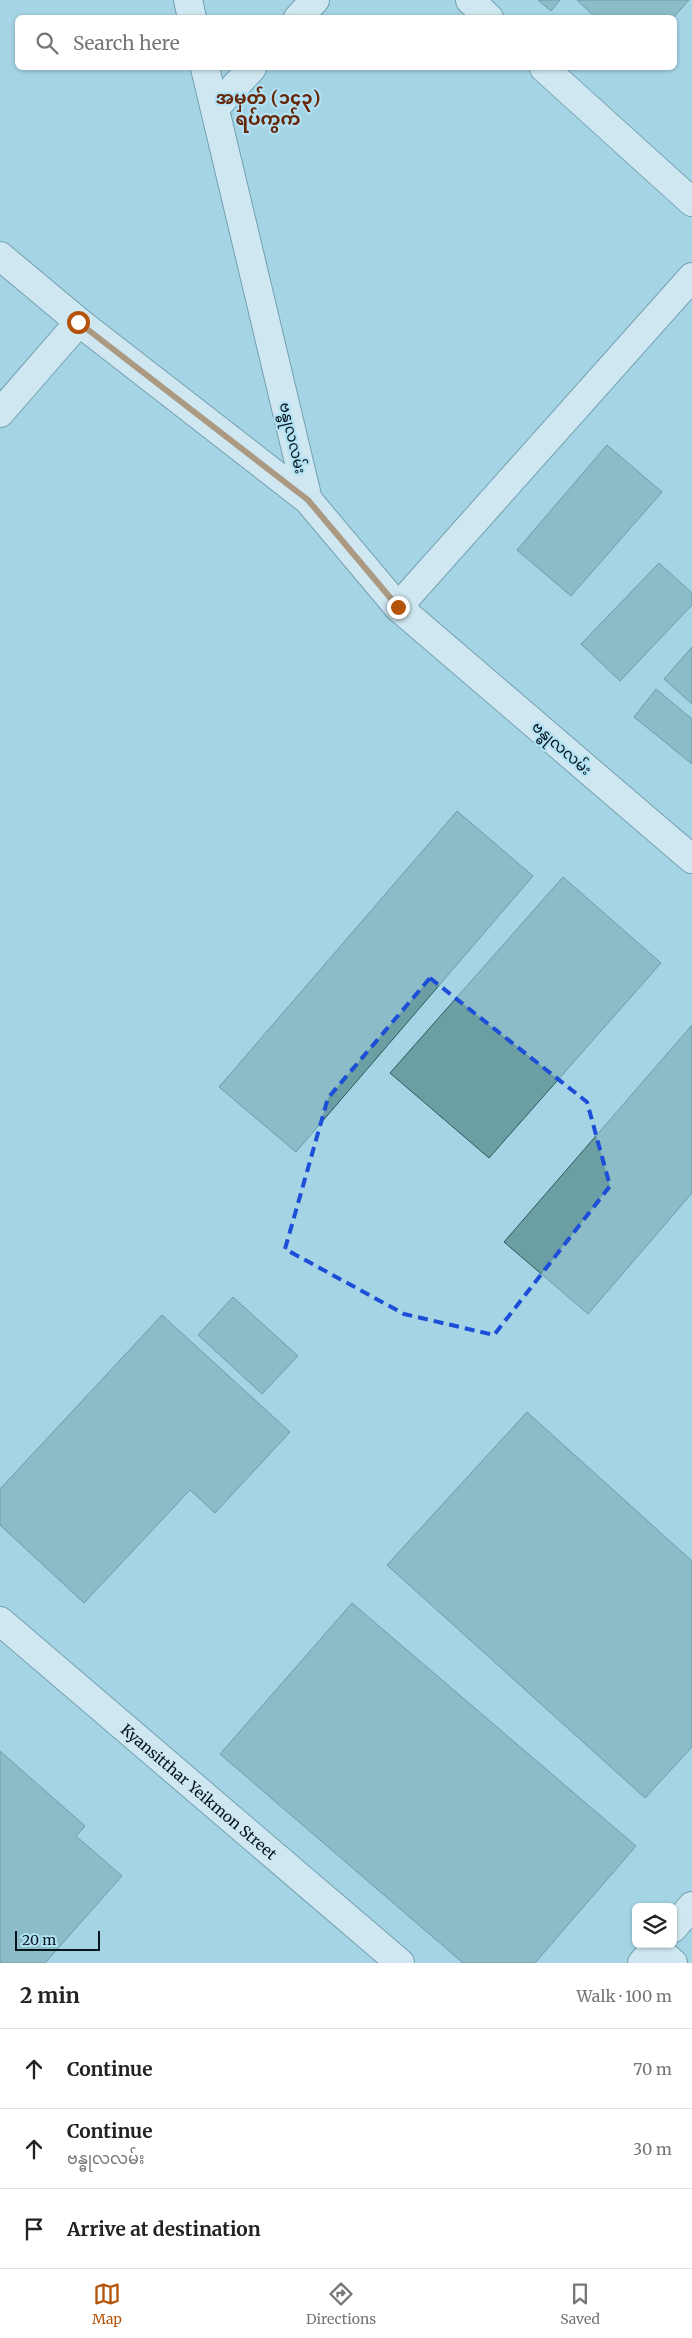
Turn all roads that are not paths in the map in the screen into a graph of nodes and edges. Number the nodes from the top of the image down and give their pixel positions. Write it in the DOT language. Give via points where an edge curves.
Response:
graph roads {
  1 [pos="188,0"];
  2 [pos="314,0"];
  3 [pos="470,0"];
  4 [pos="191,15"];
  5 [pos="301,15"];
  6 [pos="486,15"];
  7 [pos="206,70"];
  8 [pos="250,70"];
  9 [pos="546,70"];
  10 [pos="216,107"];
  11 [pos="692,202"];
  12 [pos="0,256"];
  13 [pos="692,277"];
  14 [pos="78,322"];
  15 [pos="0,413"];
  16 [pos="308,500"];
  17 [pos="398,607"];
  18 [pos="692,859"];
  19 [pos="0,1621"];
  20 [pos="692,1906"];
  21 [pos="677,1923"];
  22 [pos="400,1963"];
  1 -- 4 [label="street"];
  2 -- 5 [label="street"];
  3 -- 6 [label="street"];
  7 -- 10 [label="street, ဗန္ဓုလလမ်း"];
  8 -- 10 [label="street"];
  9 -- 11 [label="street"];
  10 -- 16 [label="street, ဗန္ဓုလလမ်း"];
  12 -- 14 [label="street"];
  13 -- 17 [label="street"];
  14 -- 15 [label="street"];
  14 -- 16 [label="street"];
  16 -- 17 [label="street, ဗန္ဓုလလမ်း"];
  17 -- 18 [label="street, ဗန္ဓုလလမ်း"];
  19 -- 22 [label="street, Kyansitthar Yeikmon Street"];
  20 -- 21 [label="street"];
}
